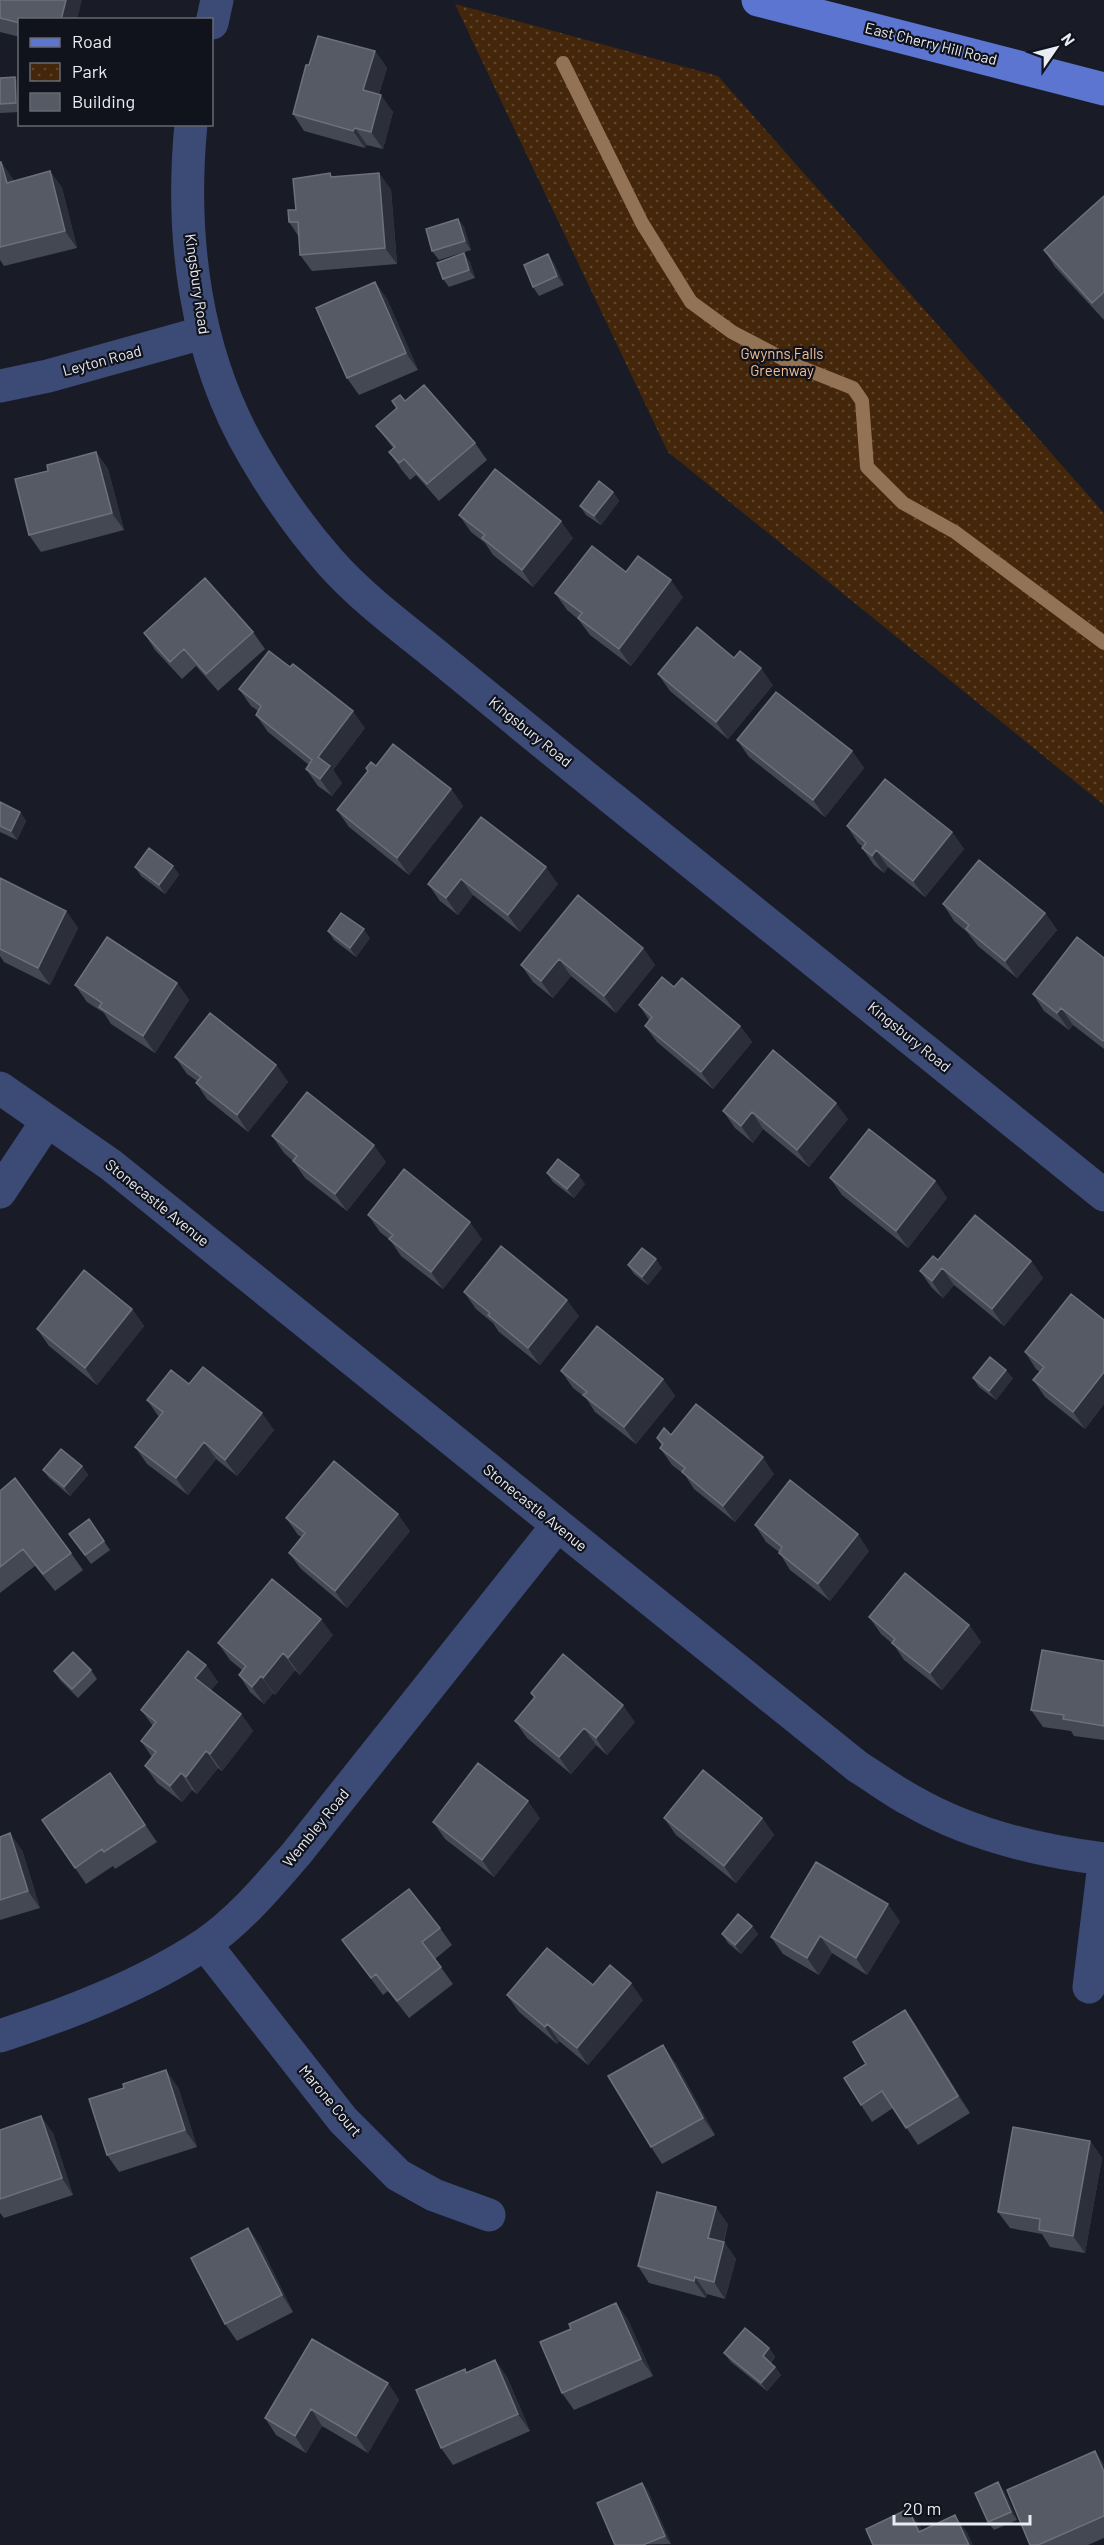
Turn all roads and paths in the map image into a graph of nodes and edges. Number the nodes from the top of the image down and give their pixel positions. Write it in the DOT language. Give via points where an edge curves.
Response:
graph roads {
  1 [pos="218,0"];
  2 [pos="758,0"];
  3 [pos="213,19"];
  4 [pos="1104,89"];
  5 [pos="191,126"];
  6 [pos="202,333"];
  7 [pos="0,386"];
  8 [pos="0,1088"];
  9 [pos="47,1121"];
  10 [pos="0,1192"];
  11 [pos="1104,1195"];
  12 [pos="557,1526"];
  13 [pos="1104,1859"];
  14 [pos="1104,1864"];
  15 [pos="205,1944"];
  16 [pos="1089,1987"];
  17 [pos="0,2036"];
  18 [pos="489,2215"];
  1 -- 3 [label="street"];
  2 -- 4 [label="main road, East Cherry Hill Road"];
  5 -- 6 [label="street, Kingsbury Road" via="187,170 190,245"];
  6 -- 7 [label="street, Leyton Road"];
  6 -- 11 [label="street, Kingsbury Road" via="223,391 252,452 291,513 332,564 492,701"];
  8 -- 9 [label="street, Stonecastle Avenue"];
  9 -- 10 [label="street"];
  9 -- 12 [label="street, Stonecastle Avenue" via="111,1165"];
  12 -- 13 [label="street, Stonecastle Avenue" via="858,1767 914,1802 989,1835"];
  12 -- 15 [label="street, Wembley Road" via="296,1854 253,1903"];
  14 -- 16 [label="street"];
  15 -- 17 [label="street, Wembley Road" via="148,1976"];
  15 -- 18 [label="street, Marone Court" via="343,2120 398,2175 434,2195"];
}
